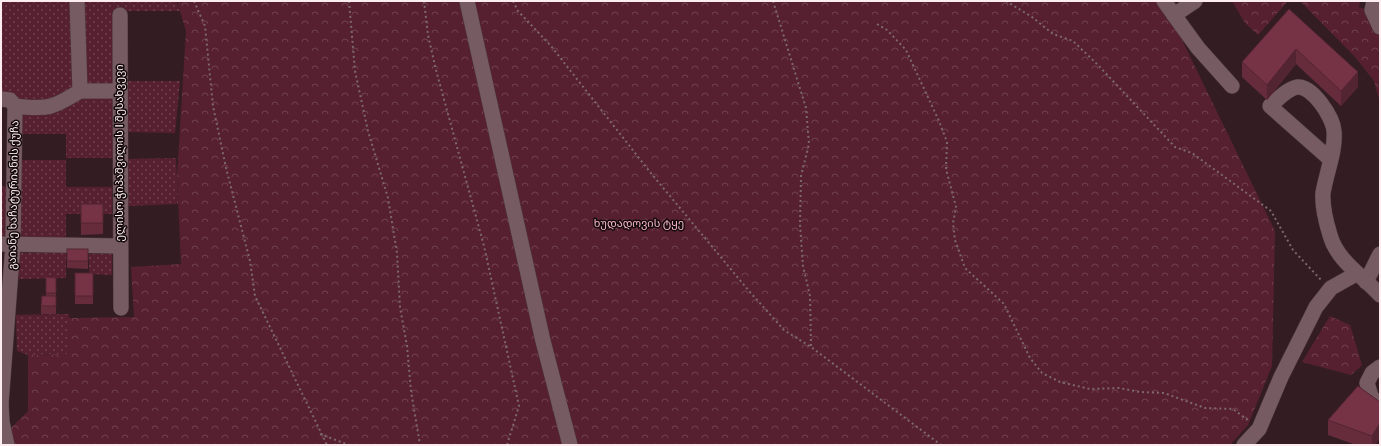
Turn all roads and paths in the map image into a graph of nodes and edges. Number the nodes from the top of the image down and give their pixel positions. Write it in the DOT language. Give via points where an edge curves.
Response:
graph roads {
  1 [pos="77,1"];
  2 [pos="194,1"];
  3 [pos="349,1"];
  4 [pos="424,1"];
  5 [pos="467,1"];
  6 [pos="513,1"];
  7 [pos="773,1"];
  8 [pos="1006,1"];
  9 [pos="1164,1"];
  10 [pos="1195,1"];
  11 [pos="1374,1"];
  12 [pos="120,15"];
  13 [pos="1174,15"];
  14 [pos="877,24"];
  15 [pos="1380,27"];
  16 [pos="1232,86"];
  17 [pos="80,91"];
  18 [pos="119,91"];
  19 [pos="1,100"];
  20 [pos="15,106"];
  21 [pos="1330,160"];
  22 [pos="7,244"];
  23 [pos="120,246"];
  24 [pos="1380,254"];
  25 [pos="1361,278"];
  26 [pos="1330,290"];
  27 [pos="1380,295"];
  28 [pos="121,308"];
  29 [pos="811,347"];
  30 [pos="1380,367"];
  31 [pos="2,384"];
  32 [pos="1,404"];
  33 [pos="1380,408"];
  34 [pos="1260,428"];
  35 [pos="320,433"];
  36 [pos="7,445"];
  37 [pos="327,445"];
  38 [pos="349,445"];
  39 [pos="420,445"];
  40 [pos="507,445"];
  41 [pos="570,445"];
  42 [pos="941,445"];
  43 [pos="1244,445"];
  1 -- 17 [label="street"];
  2 -- 35 [label="path" via="205,26 213,106 250,261 255,296"];
  3 -- 39 [label="path" via="355,71 368,131 388,198 397,253 400,307"];
  4 -- 40 [label="path" via="436,70 484,246 519,406"];
  5 -- 41 [label="street" via="543,341"];
  6 -- 29 [label="path" via="518,11 551,46 650,172 749,291 784,330"];
  7 -- 29 [label="path" via="806,108 809,144 801,176 800,224 810,296"];
  8 -- 26 [label="path" via="1053,34 1073,41 1175,147 1192,153 1271,211 1293,250"];
  9 -- 13 [label="street"];
  10 -- 13 [label="street"];
  11 -- 15 [label="street" via="1372,10"];
  12 -- 18 [label="street, ელისო ჭიპაშვილის I შესახვევი"];
  13 -- 16 [label="street" via="1198,48"];
  14 -- 34 [label="path" via="887,30 906,50 947,142 946,168 956,207 953,223 954,240 965,268 1004,304 1030,358 1042,373 1060,382 1090,389 1119,388 1164,393 1205,408 1233,409"];
  17 -- 18 [label="street"];
  17 -- 20 [label="street" via="56,106 39,109"];
  18 -- 23 [label="street, ელისო ჭიპაშვილის I შესახვევი"];
  19 -- 20 [label="street" via="10,100"];
  20 -- 22 [label="street, გაიანე ხაჩატურიანის ქუჩა"];
  21 -- 21 [label="street" via="1286,121 1270,106 1296,87 1318,99 1330,116 1334,131"];
  21 -- 25 [label="street" via="1323,194 1324,215 1330,238 1342,257"];
  22 -- 23 [label="street, ელისო ჭიპაშვილის I შესახვევი"];
  22 -- 31 [label="street, გაიანე ხაჩატურიანის ქუჩა"];
  23 -- 28 [label="street"];
  24 -- 25 [label="street"];
  25 -- 26 [label="street"];
  25 -- 27 [label="street"];
  26 -- 34 [label="street" via="1316,307 1304,329"];
  29 -- 42 [label="path"];
  30 -- 33 [label="street" via="1372,373 1367,383 1371,396"];
  31 -- 32 [label="street, გაიანე ხაჩატურიანის ქუჩა"];
  32 -- 36 [label="street, გაიანე ხაჩატურიანის ქუჩა"];
  34 -- 43 [label="street"];
  35 -- 37 [label="path"];
  35 -- 38 [label="path"];
}
